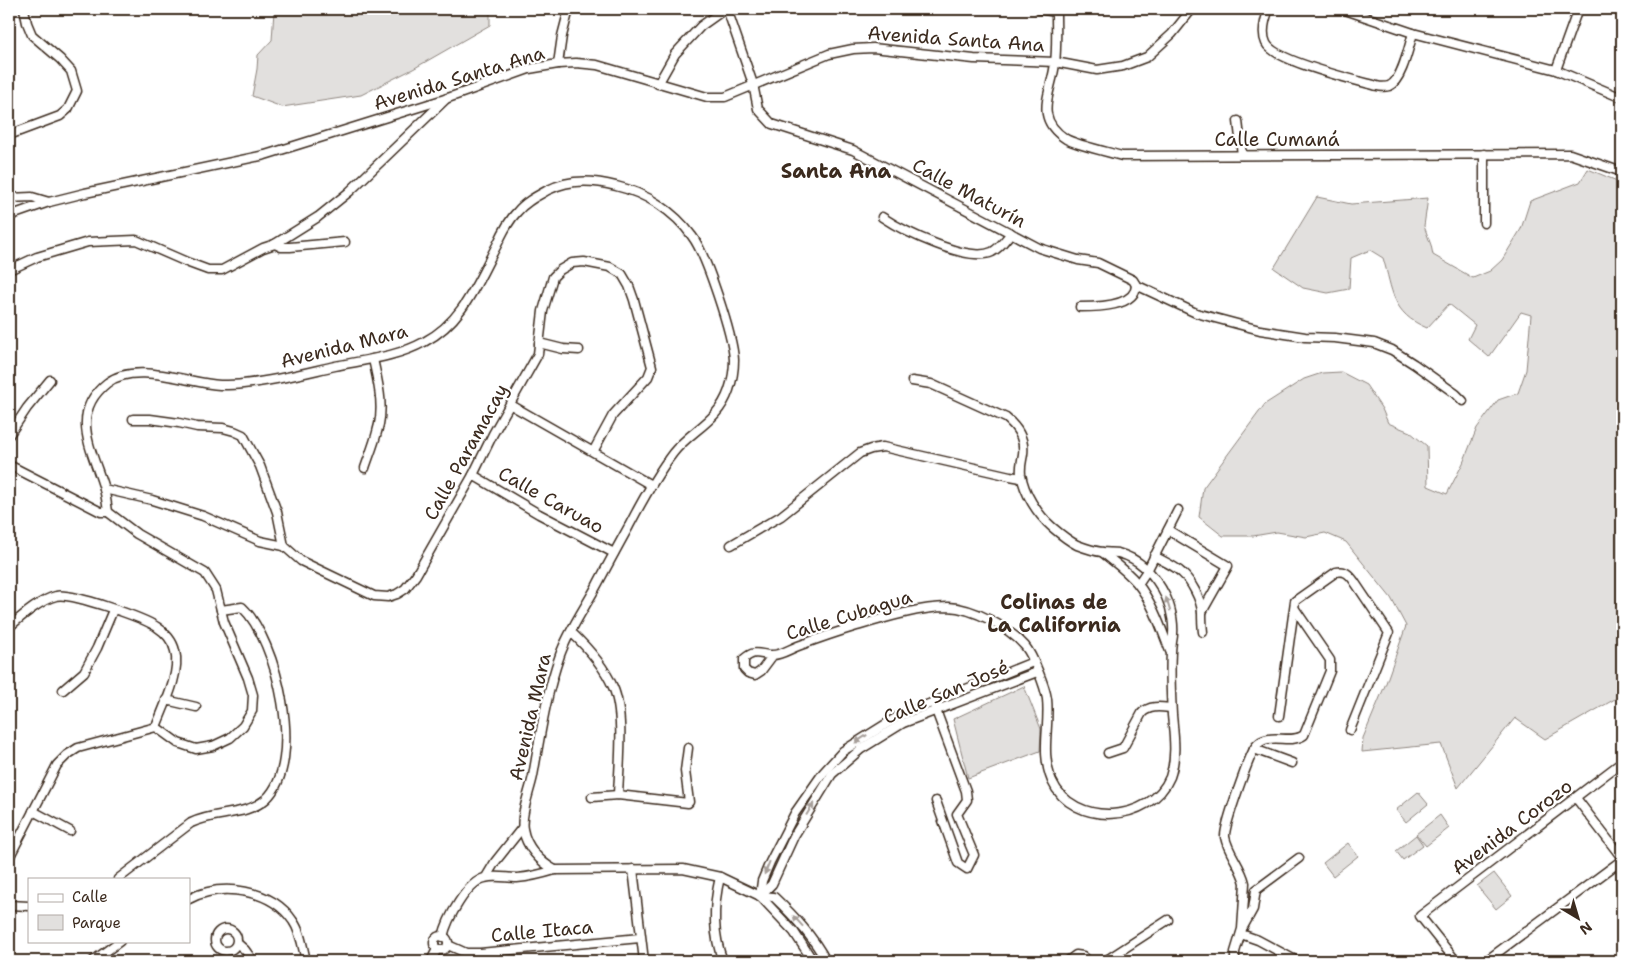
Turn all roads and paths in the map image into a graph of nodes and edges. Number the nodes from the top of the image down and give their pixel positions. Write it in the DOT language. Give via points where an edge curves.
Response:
graph roads {
  1 [pos="24,9"];
  2 [pos="569,9"];
  3 [pos="726,9"];
  4 [pos="1039,9"];
  5 [pos="1192,9"];
  6 [pos="1268,9"];
  7 [pos="1342,9"];
  8 [pos="1578,9"];
  9 [pos="1057,10"];
  10 [pos="1413,33"];
  11 [pos="1055,62"];
  12 [pos="558,64"];
  13 [pos="1556,70"];
  14 [pos="658,84"];
  15 [pos="753,84"];
  16 [pos="448,98"];
  17 [pos="1622,98"];
  18 [pos="1238,121"];
  19 [pos="9,135"];
  20 [pos="1484,154"];
  21 [pos="1242,155"];
  22 [pos="1622,172"];
  23 [pos="9,198"];
  24 [pos="49,202"];
  25 [pos="9,216"];
  26 [pos="882,218"];
  27 [pos="1484,223"];
  28 [pos="1011,233"];
  29 [pos="345,242"];
  30 [pos="275,244"];
  31 [pos="9,270"];
  32 [pos="1136,285"];
  33 [pos="1080,307"];
  34 [pos="539,343"];
  35 [pos="579,350"];
  36 [pos="373,359"];
  37 [pos="50,380"];
  38 [pos="912,381"];
  39 [pos="1463,401"];
  40 [pos="511,405"];
  41 [pos="133,419"];
  42 [pos="9,435"];
  43 [pos="594,450"];
  44 [pos="9,465"];
  45 [pos="365,468"];
  46 [pos="473,475"];
  47 [pos="1021,478"];
  48 [pos="652,485"];
  49 [pos="104,489"];
  50 [pos="1178,510"];
  51 [pos="108,512"];
  52 [pos="1168,530"];
  53 [pos="731,545"];
  54 [pos="284,546"];
  55 [pos="1102,552"];
  56 [pos="614,553"];
  57 [pos="1154,556"];
  58 [pos="1148,569"];
  59 [pos="1138,584"];
  60 [pos="1295,609"];
  61 [pos="113,610"];
  62 [pos="221,610"];
  63 [pos="1202,612"];
  64 [pos="9,627"];
  65 [pos="571,632"];
  66 [pos="1204,632"];
  67 [pos="1171,652"];
  68 [pos="773,655"];
  69 [pos="1033,662"];
  70 [pos="1037,672"];
  71 [pos="63,690"];
  72 [pos="166,700"];
  73 [pos="933,702"];
  74 [pos="196,707"];
  75 [pos="1172,708"];
  76 [pos="937,710"];
  77 [pos="1279,716"];
  78 [pos="156,727"];
  79 [pos="1350,730"];
  80 [pos="688,748"];
  81 [pos="1254,749"];
  82 [pos="1108,753"];
  83 [pos="1292,762"];
  84 [pos="1622,762"];
  85 [pos="618,795"];
  86 [pos="592,797"];
  87 [pos="1576,798"];
  88 [pos="936,800"];
  89 [pos="33,811"];
  90 [pos="522,828"];
  91 [pos="70,831"];
  92 [pos="785,831"];
  93 [pos="794,836"];
  94 [pos="9,858"];
  95 [pos="1299,858"];
  96 [pos="1622,859"];
  97 [pos="632,869"];
  98 [pos="555,870"];
  99 [pos="486,877"];
  100 [pos="720,877"];
  101 [pos="119,878"];
  102 [pos="760,896"];
  103 [pos="190,899"];
  104 [pos="9,905"];
  105 [pos="28,906"];
  106 [pos="1168,920"];
  107 [pos="1241,931"];
  108 [pos="443,937"];
  109 [pos="640,938"];
  110 [pos="119,942"];
  111 [pos="237,944"];
  112 [pos="448,945"];
  113 [pos="437,949"];
  114 [pos="1622,958"];
  115 [pos="92,961"];
  116 [pos="253,961"];
  117 [pos="306,961"];
  118 [pos="431,961"];
  119 [pos="644,961"];
  120 [pos="724,961"];
  121 [pos="813,961"];
  122 [pos="826,961"];
  123 [pos="1068,961"];
  124 [pos="1088,961"];
  125 [pos="1105,961"];
  126 [pos="1235,961"];
  127 [pos="1297,961"];
  128 [pos="1456,961"];
  129 [pos="1486,961"];
  130 [pos="1618,961"];
  1 -- 19 [label="street" via="32,35 71,71 77,91 68,109 60,116"];
  2 -- 12 [label="street"];
  3 -- 14 [label="street" via="701,26 676,54"];
  3 -- 15 [label="street, Calle Maturín"];
  4 -- 9 [label="street, Calle Cumaná"];
  5 -- 11 [label="street, Avenida Santa Ana" via="1172,34 1147,57 1123,66 1097,70"];
  6 -- 10 [label="street" via="1263,33 1266,44 1274,53 1377,86 1388,87 1393,83 1404,64"];
  7 -- 10 [label="street"];
  8 -- 13 [label="street"];
  9 -- 11 [label="street, Calle Cumaná"];
  10 -- 13 [label="street"];
  11 -- 15 [label="street, Avenida Santa Ana" via="853,49 829,54"];
  11 -- 21 [label="street, Calle Cumaná" via="1045,109 1048,119 1068,140 1122,156"];
  12 -- 14 [label="street, Avenida Santa Ana" via="597,65"];
  12 -- 16 [label="street, Avenida Santa Ana" via="530,70"];
  13 -- 17 [label="street"];
  14 -- 15 [label="street, Avenida Santa Ana" via="707,97 725,97"];
  15 -- 28 [label="street, Calle Maturín" via="758,109 772,124 853,150"];
  16 -- 24 [label="street, Avenida Santa Ana" via="265,156"];
  16 -- 30 [label="street" via="350,192"];
  18 -- 21 [label="street"];
  20 -- 21 [label="street, Calle Cumaná"];
  20 -- 22 [label="street, Calle Cumaná" via="1570,154"];
  20 -- 27 [label="street"];
  23 -- 24 [label="street" via="32,196"];
  24 -- 25 [label="street, Avenida Santa Ana"];
  26 -- 28 [label="street" via="912,234 976,254 998,249"];
  28 -- 32 [label="street, Calle Maturín" via="1039,248 1098,263 1133,280"];
  29 -- 30 [label="street" via="290,247"];
  30 -- 31 [label="street" via="222,270 208,270 136,240 88,242 37,257"];
  32 -- 33 [label="street" via="1127,301 1102,307"];
  32 -- 39 [label="street, Calle Maturín" via="1196,313 1260,330 1305,338 1374,343 1414,364"];
  34 -- 35 [label="street"];
  34 -- 40 [label="street, Calle Paramacay" via="538,354"];
  34 -- 43 [label="street, Calle Paramacay" via="548,292 553,277 560,270 572,263 584,262 610,267 622,274 634,300 652,366 648,377 614,415"];
  36 -- 45 [label="street" via="381,402 380,416"];
  36 -- 48 [label="street, Avenida Mara" via="419,345 450,324 471,296 502,234 515,214 529,201 558,185 573,182 606,183 637,193 668,210 695,239 727,328 734,362 728,392 721,407 712,419 674,451"];
  36 -- 49 [label="street, Avenida Mara" via="243,384 219,385 162,374 118,376 98,392 86,412 86,433"];
  37 -- 42 [label="street"];
  38 -- 47 [label="street" via="931,384 1013,424 1022,438"];
  40 -- 43 [label="street"];
  40 -- 46 [label="street, Calle Paramacay"];
  41 -- 54 [label="street" via="223,428 243,435 260,466 278,512"];
  43 -- 48 [label="street"];
  44 -- 51 [label="street" via="101,512"];
  46 -- 54 [label="street, Calle Paramacay" via="416,575 397,594 380,598 365,593 301,561"];
  46 -- 56 [label="street, Calle Caruao"];
  47 -- 53 [label="street" via="883,447 871,449 860,454 781,516"];
  47 -- 55 [label="street" via="1029,499 1050,525 1075,544"];
  48 -- 56 [label="street, Avenida Mara"];
  49 -- 51 [label="street, Avenida Mara"];
  49 -- 54 [label="street, Calle Paramacay" via="203,516 260,541"];
  50 -- 52 [label="street"];
  51 -- 62 [label="street" via="137,534 205,573 216,590"];
  52 -- 57 [label="street"];
  52 -- 63 [label="street" via="1228,566"];
  55 -- 58 [label="street" via="1117,553"];
  55 -- 59 [label="street"];
  56 -- 65 [label="street, Avenida Mara"];
  57 -- 58 [label="street"];
  57 -- 63 [label="street" via="1182,572 1196,593"];
  58 -- 59 [label="street"];
  67 -- 58 [label="street, Calle Cubagua, one-way" via="1174,632 1168,603"];
  59 -- 67 [label="street" via="1150,602"];
  60 -- 77 [label="street"];
  60 -- 79 [label="street" via="1295,601 1342,571 1354,581 1389,633"];
  60 -- 81 [label="street" via="1330,660 1330,671 1304,735 1294,739 1267,739"];
  61 -- 64 [label="street" via="95,602 57,596"];
  61 -- 71 [label="street" via="84,672"];
  61 -- 72 [label="street" via="157,626 168,636 175,650 177,668"];
  62 -- 78 [label="street" via="253,695 252,711 230,738 196,749 178,744"];
  62 -- 101 [label="street" via="242,607 250,614 273,661 285,724 285,762 281,777 276,788 253,808 191,823"];
  63 -- 66 [label="street"];
  65 -- 85 [label="street" via="598,663 614,689 619,718"];
  65 -- 90 [label="street, Avenida Mara" via="554,676"];
  67 -- 75 [label="street, Calle Cubagua"];
  68 -- 69 [label="street, Calle Cubagua" via="864,624 946,607 974,611 1004,629 1026,648"];
  69 -- 70 [label="street, Calle Cubagua"];
  69 -- 73 [label="street, Calle San José"];
  70 -- 75 [label="street, Calle Cubagua" via="1047,697 1045,756 1053,783 1062,795 1086,811 1123,814 1140,808 1157,795 1169,778 1175,756"];
  70 -- 76 [label="street, Calle San José"];
  72 -- 74 [label="street"];
  72 -- 78 [label="street"];
  73 -- 76 [label="street"];
  73 -- 92 [label="street, Calle San José, one-way" via="899,716 843,751 823,773"];
  75 -- 82 [label="street" via="1146,709 1123,748"];
  76 -- 88 [label="street" via="966,791 966,800 957,814 974,855 967,869 958,863"];
  93 -- 76 [label="street, Calle San José, one-way" via="832,774 861,749 903,723"];
  78 -- 89 [label="street" via="78,748 67,755 57,765"];
  80 -- 85 [label="street" via="685,768 688,803"];
  81 -- 83 [label="street"];
  81 -- 107 [label="street" via="1225,830 1245,883"];
  84 -- 87 [label="street, Avenida Corozo"];
  85 -- 86 [label="street"];
  87 -- 96 [label="street"];
  87 -- 128 [label="street, Avenida Corozo" via="1420,916"];
  89 -- 91 [label="street"];
  89 -- 94 [label="street"];
  90 -- 98 [label="street" via="531,849"];
  90 -- 99 [label="street"];
  92 -- 93 [label="street"];
  92 -- 102 [label="street, Calle San José, one-way" via="762,881"];
  93 -- 102 [label="street, Calle San José" via="772,884"];
  95 -- 107 [label="street" via="1256,890 1253,909"];
  96 -- 129 [label="street"];
  97 -- 98 [label="street"];
  97 -- 100 [label="street" via="683,870"];
  97 -- 109 [label="street"];
  98 -- 99 [label="street" via="516,878"];
  99 -- 108 [label="street" via="460,900"];
  100 -- 102 [label="street"];
  100 -- 120 [label="street" via="714,914 717,941"];
  102 -- 121 [label="street" via="794,932"];
  122 -- 102 [label="street, one-way" via="791,913 774,897"];
  103 -- 117 [label="street" via="212,892 238,890 267,899 294,922"];
  104 -- 105 [label="street"];
  106 -- 125 [label="street"];
  107 -- 126 [label="street"];
  107 -- 127 [label="street"];
  108 -- 112 [label="street"];
  108 -- 113 [label="street" via="435,941"];
  109 -- 112 [label="street, Calle Itaca" via="480,953 466,953"];
  109 -- 119 [label="street"];
  110 -- 115 [label="street"];
  111 -- 116 [label="street"];
  112 -- 113 [label="street" via="443,950"];
  113 -- 118 [label="street"];
  114 -- 130 [label="street"];
  123 -- 124 [label="street" via="1080,955"];
}
